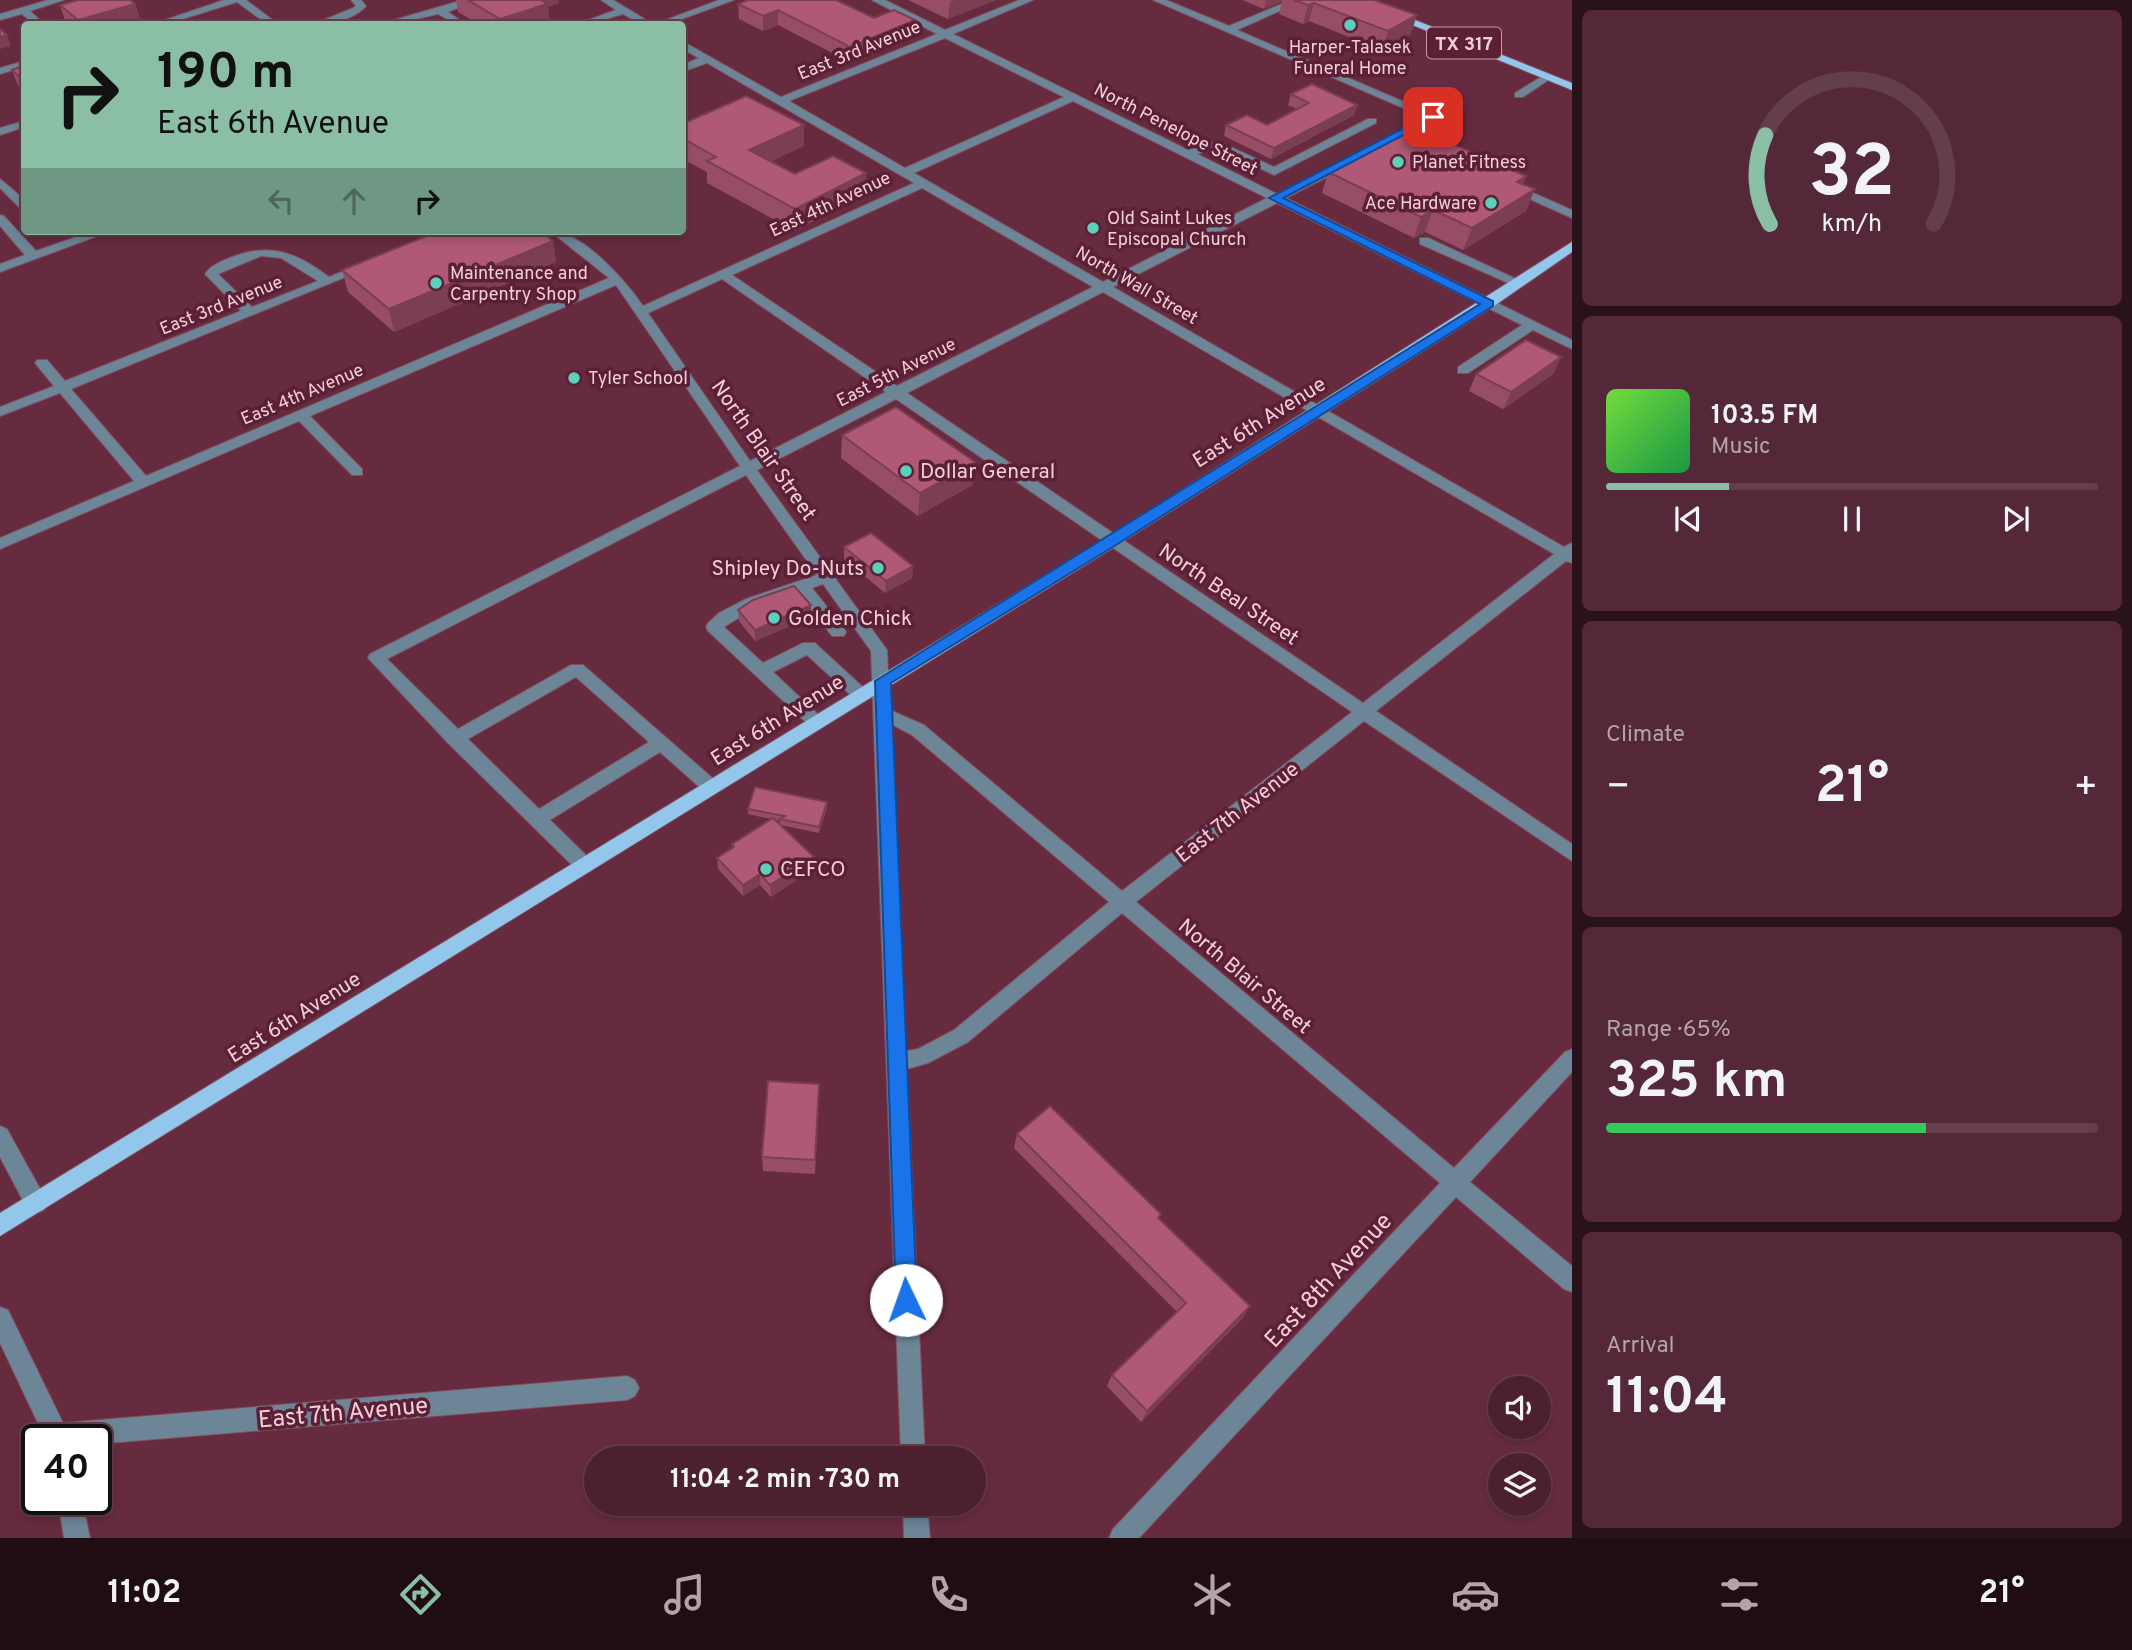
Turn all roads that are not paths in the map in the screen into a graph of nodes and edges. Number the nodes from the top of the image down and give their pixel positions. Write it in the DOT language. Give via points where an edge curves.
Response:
graph roads {
  1 [pos="0,0"];
  2 [pos="59,0"];
  3 [pos="234,0"];
  4 [pos="240,0"];
  5 [pos="356,0"];
  6 [pos="473,0"];
  7 [pos="606,0"];
  8 [pos="681,0"];
  9 [pos="729,0"];
  10 [pos="877,0"];
  11 [pos="1028,0"];
  12 [pos="1158,0"];
  13 [pos="1299,0"];
  14 [pos="1356,0"];
  15 [pos="624,10"];
  16 [pos="699,10"];
  17 [pos="19,11"];
  18 [pos="440,11"];
  19 [pos="0,17"];
  20 [pos="170,20"];
  21 [pos="34,21"];
  22 [pos="269,21"];
  23 [pos="327,21"];
  24 [pos="398,21"];
  25 [pos="456,21"];
  26 [pos="591,21"];
  27 [pos="643,21"];
  28 [pos="668,21"];
  29 [pos="1229,30"];
  30 [pos="945,34"];
  31 [pos="686,46"];
  32 [pos="707,59"];
  33 [pos="21,65"];
  34 [pos="686,67"];
  35 [pos="0,71"];
  36 [pos="1548,77"];
  37 [pos="1570,85"];
  38 [pos="1519,95"];
  39 [pos="1074,97"];
  40 [pos="780,101"];
  41 [pos="1372,121"];
  42 [pos="21,125"];
  43 [pos="0,132"];
  44 [pos="1397,137"];
  45 [pos="1409,142"];
  46 [pos="1320,148"];
  47 [pos="1373,149"];
  48 [pos="1187,154"];
  49 [pos="1361,156"];
  50 [pos="1349,162"];
  51 [pos="904,173"];
  52 [pos="0,182"];
  53 [pos="1500,182"];
  54 [pos="923,183"];
  55 [pos="1274,198"];
  56 [pos="21,202"];
  57 [pos="1572,214"];
  58 [pos="0,219"];
  59 [pos="95,235"];
  60 [pos="561,235"];
  61 [pos="1424,241"];
  62 [pos="1572,246"];
  63 [pos="34,257"];
  64 [pos="379,261"];
  65 [pos="0,268"];
  66 [pos="723,274"];
  67 [pos="618,279"];
  68 [pos="328,282"];
  69 [pos="1519,283"];
  70 [pos="1103,288"];
  71 [pos="1489,303"];
  72 [pos="640,312"];
  73 [pos="250,313"];
  74 [pos="1532,325"];
  75 [pos="1572,345"];
  76 [pos="42,363"];
  77 [pos="1463,370"];
  78 [pos="64,387"];
  79 [pos="896,393"];
  80 [pos="0,412"];
  81 [pos="1317,412"];
  82 [pos="301,415"];
  83 [pos="748,468"];
  84 [pos="357,471"];
  85 [pos="144,483"];
  86 [pos="1111,542"];
  87 [pos="0,544"];
  88 [pos="1570,553"];
  89 [pos="826,577"];
  90 [pos="802,587"];
  91 [pos="858,621"];
  92 [pos="838,632"];
  93 [pos="809,647"];
  94 [pos="761,671"];
  95 [pos="883,681"];
  96 [pos="861,695"];
  97 [pos="1364,713"];
  98 [pos="884,714"];
  99 [pos="816,722"];
  100 [pos="455,739"];
  101 [pos="661,743"];
  102 [pos="711,787"];
  103 [pos="536,820"];
  104 [pos="1572,854"];
  105 [pos="584,865"];
  106 [pos="1122,902"];
  107 [pos="1572,1058"];
  108 [pos="895,1062"];
  109 [pos="0,1136"];
  110 [pos="1455,1182"];
  111 [pos="36,1203"];
  112 [pos="0,1225"];
  113 [pos="1572,1281"];
  114 [pos="0,1318"];
  115 [pos="626,1388"];
  116 [pos="52,1424"];
  117 [pos="112,1433"];
  118 [pos="912,1446"];
  119 [pos="73,1515"];
  120 [pos="916,1516"];
  121 [pos="77,1538"];
  122 [pos="917,1538"];
  123 [pos="1122,1538"];
  1 -- 17 [label="street"];
  2 -- 17 [label="street"];
  3 -- 20 [label="street"];
  4 -- 22 [label="street"];
  5 -- 23 [label="street" via="361,6 357,10"];
  6 -- 18 [label="street"];
  7 -- 15 [label="street"];
  8 -- 16 [label="street"];
  9 -- 16 [label="street"];
  10 -- 30 [label="street, North Penelope Street"];
  11 -- 30 [label="street, East 3rd Avenue"];
  12 -- 29 [label="street"];
  13 -- 29 [label="street"];
  14 -- 36 [label="main road, TX 317"];
  15 -- 26 [label="street"];
  15 -- 27 [label="street"];
  16 -- 28 [label="street"];
  17 -- 19 [label="street"];
  17 -- 21 [label="street"];
  18 -- 24 [label="street"];
  18 -- 25 [label="street"];
  29 -- 44 [label="street" via="1433,117"];
  30 -- 39 [label="street, North Penelope Street"];
  30 -- 40 [label="street, East 3rd Avenue"];
  31 -- 32 [label="street, North Wall Street"];
  32 -- 34 [label="street"];
  32 -- 40 [label="street, North Wall Street"];
  33 -- 35 [label="street"];
  36 -- 37 [label="main road, TX 317"];
  36 -- 38 [label="street"];
  39 -- 48 [label="street, North Penelope Street"];
  39 -- 51 [label="street, East 4th Avenue"];
  40 -- 51 [label="street, North Wall Street"];
  41 -- 46 [label="street"];
  42 -- 43 [label="street"];
  44 -- 45 [label="street"];
  44 -- 47 [label="street"];
  46 -- 48 [label="street" via="1274,172 1218,144"];
  46 -- 50 [label="street"];
  48 -- 55 [label="street, North Penelope Street"];
  49 -- 50 [label="street, East 5th Avenue"];
  50 -- 55 [label="street, East 5th Avenue"];
  51 -- 54 [label="street, North Wall Street"];
  52 -- 56 [label="street"];
  53 -- 57 [label="street"];
  54 -- 66 [label="street, East 4th Avenue"];
  54 -- 70 [label="street, North Wall Street"];
  55 -- 70 [label="street, East 5th Avenue"];
  55 -- 71 [label="street, North Penelope Street"];
  58 -- 63 [label="street"];
  59 -- 63 [label="street"];
  60 -- 67 [label="street, North Blair Street"];
  61 -- 69 [label="street"];
  62 -- 69 [label="main road, East 6th Avenue"];
  63 -- 65 [label="street"];
  64 -- 68 [label="street, East 3rd Avenue"];
  66 -- 72 [label="street, East 4th Avenue"];
  66 -- 79 [label="street, North Beal Street"];
  67 -- 72 [label="street, North Blair Street"];
  67 -- 82 [label="street, East 4th Avenue"];
  68 -- 73 [label="street, East 3rd Avenue"];
  68 -- 73 [label="street" via="297,258 263,251 213,271"];
  69 -- 71 [label="main road, East 6th Avenue"];
  70 -- 79 [label="street, East 5th Avenue"];
  70 -- 81 [label="street, North Wall Street"];
  71 -- 74 [label="street, North Penelope Street"];
  71 -- 81 [label="main road, East 6th Avenue"];
  72 -- 83 [label="street, North Blair Street"];
  73 -- 78 [label="street, East 3rd Avenue"];
  74 -- 75 [label="street, North Penelope Street"];
  74 -- 77 [label="street"];
  76 -- 78 [label="street"];
  78 -- 80 [label="street, East 3rd Avenue"];
  78 -- 85 [label="street"];
  79 -- 83 [label="street, East 5th Avenue"];
  79 -- 86 [label="street, North Beal Street"];
  81 -- 86 [label="main road, East 6th Avenue"];
  81 -- 88 [label="street, North Wall Street"];
  82 -- 84 [label="street"];
  82 -- 85 [label="street, East 4th Avenue"];
  83 -- 89 [label="street, North Blair Street"];
  83 -- 100 [label="street, East 5th Avenue" via="376,658"];
  85 -- 87 [label="street, East 4th Avenue"];
  86 -- 95 [label="main road, East 6th Avenue"];
  86 -- 97 [label="street, North Beal Street"];
  88 -- 97 [label="street, East 7th Avenue"];
  89 -- 90 [label="street"];
  89 -- 91 [label="street, North Blair Street"];
  90 -- 92 [label="street"];
  90 -- 94 [label="street" via="721,619 713,627"];
  91 -- 92 [label="street"];
  91 -- 95 [label="street, North Blair Street" via="879,650"];
  92 -- 93 [label="street"];
  93 -- 94 [label="street"];
  93 -- 96 [label="street"];
  94 -- 99 [label="street"];
  95 -- 96 [label="main road, East 6th Avenue"];
  95 -- 98 [label="street, North Blair Street"];
  96 -- 99 [label="main road, East 6th Avenue"];
  97 -- 104 [label="street, North Beal Street"];
  97 -- 106 [label="street, East 7th Avenue"];
  98 -- 106 [label="street, North Blair Street" via="918,730"];
  98 -- 108 [label="street, North Blair Street"];
  99 -- 102 [label="main road, East 6th Avenue"];
  100 -- 101 [label="street" via="577,669"];
  100 -- 103 [label="street"];
  101 -- 102 [label="street"];
  101 -- 103 [label="street"];
  102 -- 105 [label="main road, East 6th Avenue"];
  103 -- 105 [label="street"];
  105 -- 111 [label="main road, East 6th Avenue"];
  106 -- 108 [label="street, East 7th Avenue" via="961,1036 921,1057"];
  106 -- 110 [label="street, North Blair Street"];
  107 -- 110 [label="street, East 8th Avenue"];
  108 -- 118 [label="street, North Blair Street"];
  109 -- 111 [label="street"];
  110 -- 113 [label="street, North Blair Street"];
  110 -- 123 [label="street, East 8th Avenue"];
  111 -- 112 [label="main road, East 6th Avenue"];
  114 -- 116 [label="street"];
  115 -- 117 [label="street, East 7th Avenue"];
  119 -- 121 [label="street"];
  120 -- 122 [label="street"];
}
